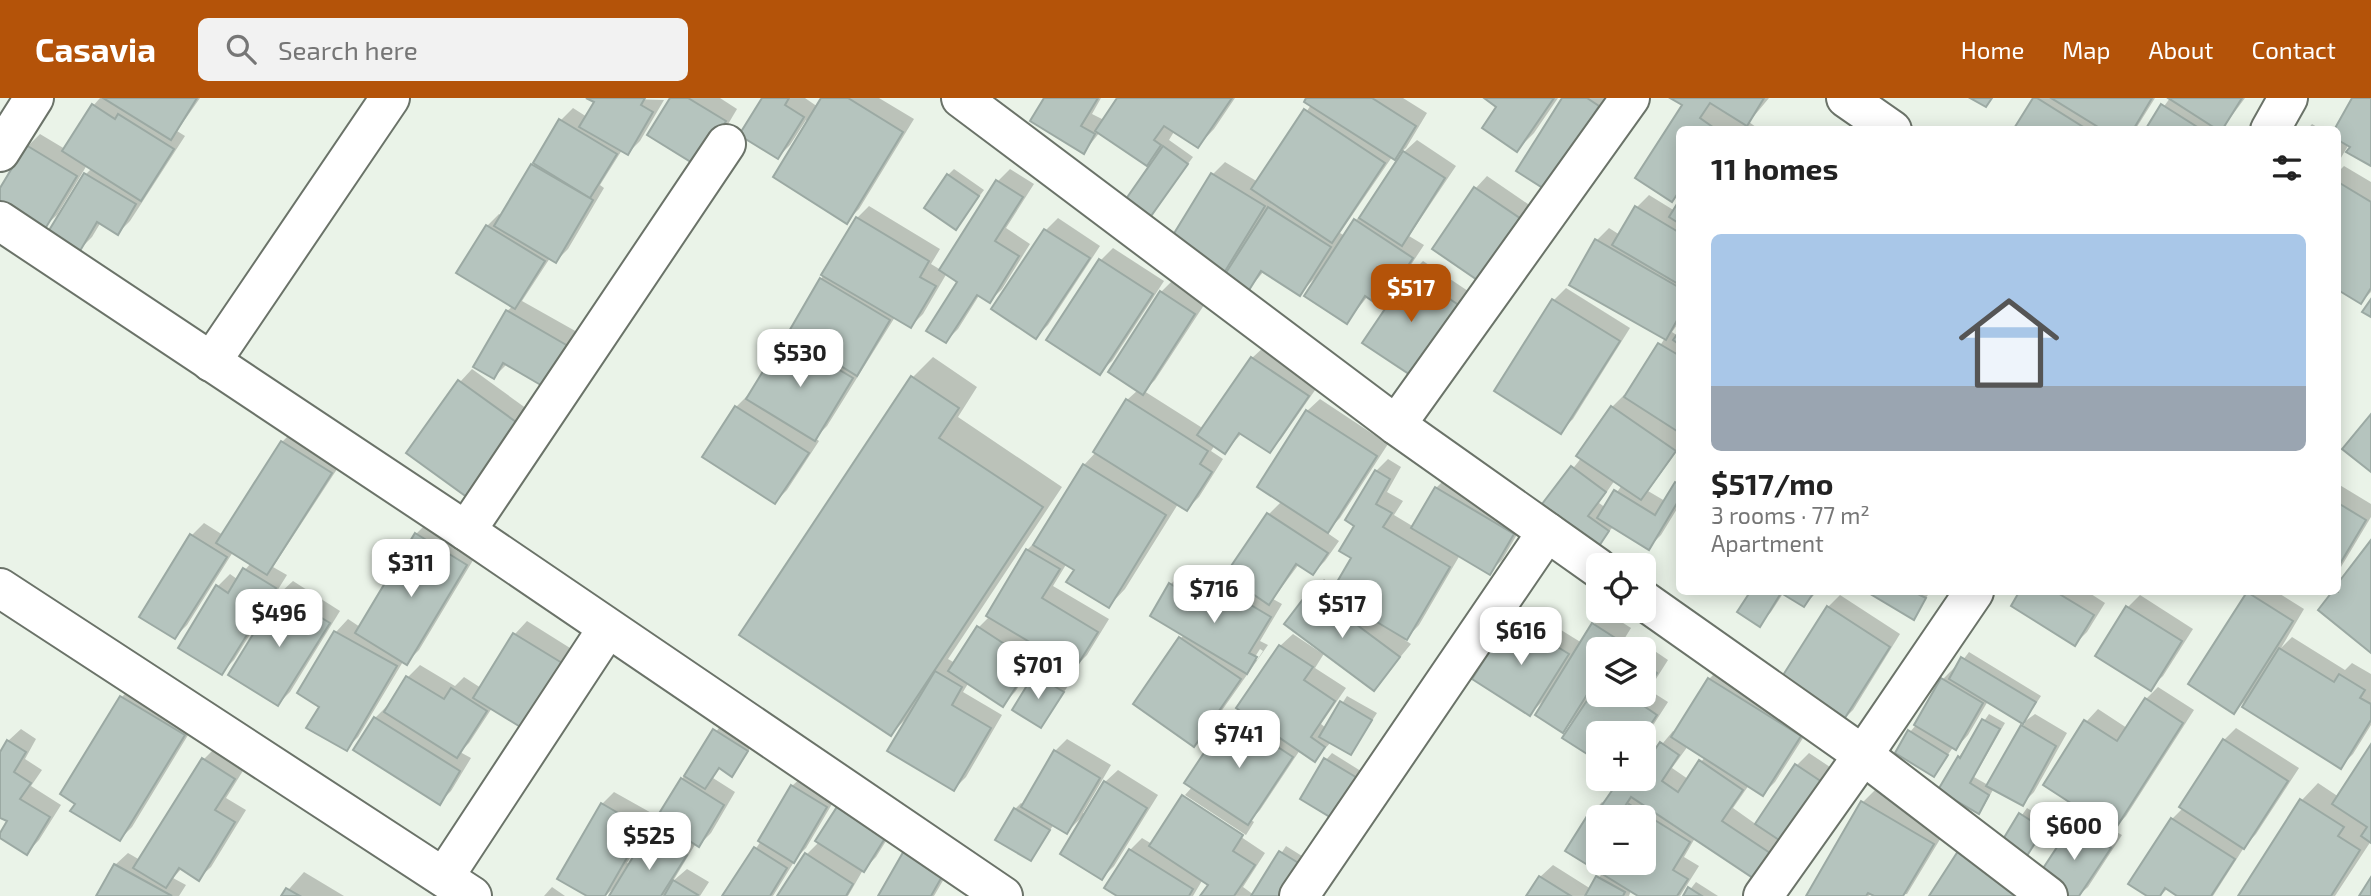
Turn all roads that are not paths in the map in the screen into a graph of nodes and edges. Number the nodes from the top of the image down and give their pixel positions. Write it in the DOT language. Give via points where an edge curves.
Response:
graph roads {
  1 [pos="34,98"];
  2 [pos="390,98"];
  3 [pos="961,98"];
  4 [pos="1630,98"];
  5 [pos="1846,98"];
  6 [pos="2288,98"];
  7 [pos="1886,126"];
  8 [pos="2272,126"];
  9 [pos="726,144"];
  10 [pos="0,152"];
  11 [pos="0,221"];
  12 [pos="211,362"];
  13 [pos="1396,425"];
  14 [pos="466,531"];
  15 [pos="1548,532"];
  16 [pos="1586,559"];
  17 [pos="0,588"];
  18 [pos="1971,595"];
  19 [pos="1656,609"];
  20 [pos="607,629"];
  21 [pos="1863,755"];
  22 [pos="458,886"];
  23 [pos="1003,896"];
  24 [pos="1299,896"];
  25 [pos="1763,896"];
  26 [pos="2048,896"];
  1 -- 10 [label="street"];
  2 -- 12 [label="street"];
  3 -- 13 [label="street"];
  4 -- 13 [label="street"];
  5 -- 7 [label="street"];
  6 -- 8 [label="street"];
  9 -- 14 [label="street"];
  11 -- 12 [label="street"];
  12 -- 14 [label="street"];
  13 -- 15 [label="street"];
  14 -- 20 [label="street"];
  15 -- 16 [label="street"];
  15 -- 24 [label="street"];
  17 -- 22 [label="street"];
  18 -- 21 [label="street"];
  19 -- 21 [label="street"];
  20 -- 22 [label="street"];
  20 -- 23 [label="street"];
  21 -- 25 [label="street"];
  21 -- 26 [label="street"];
}
